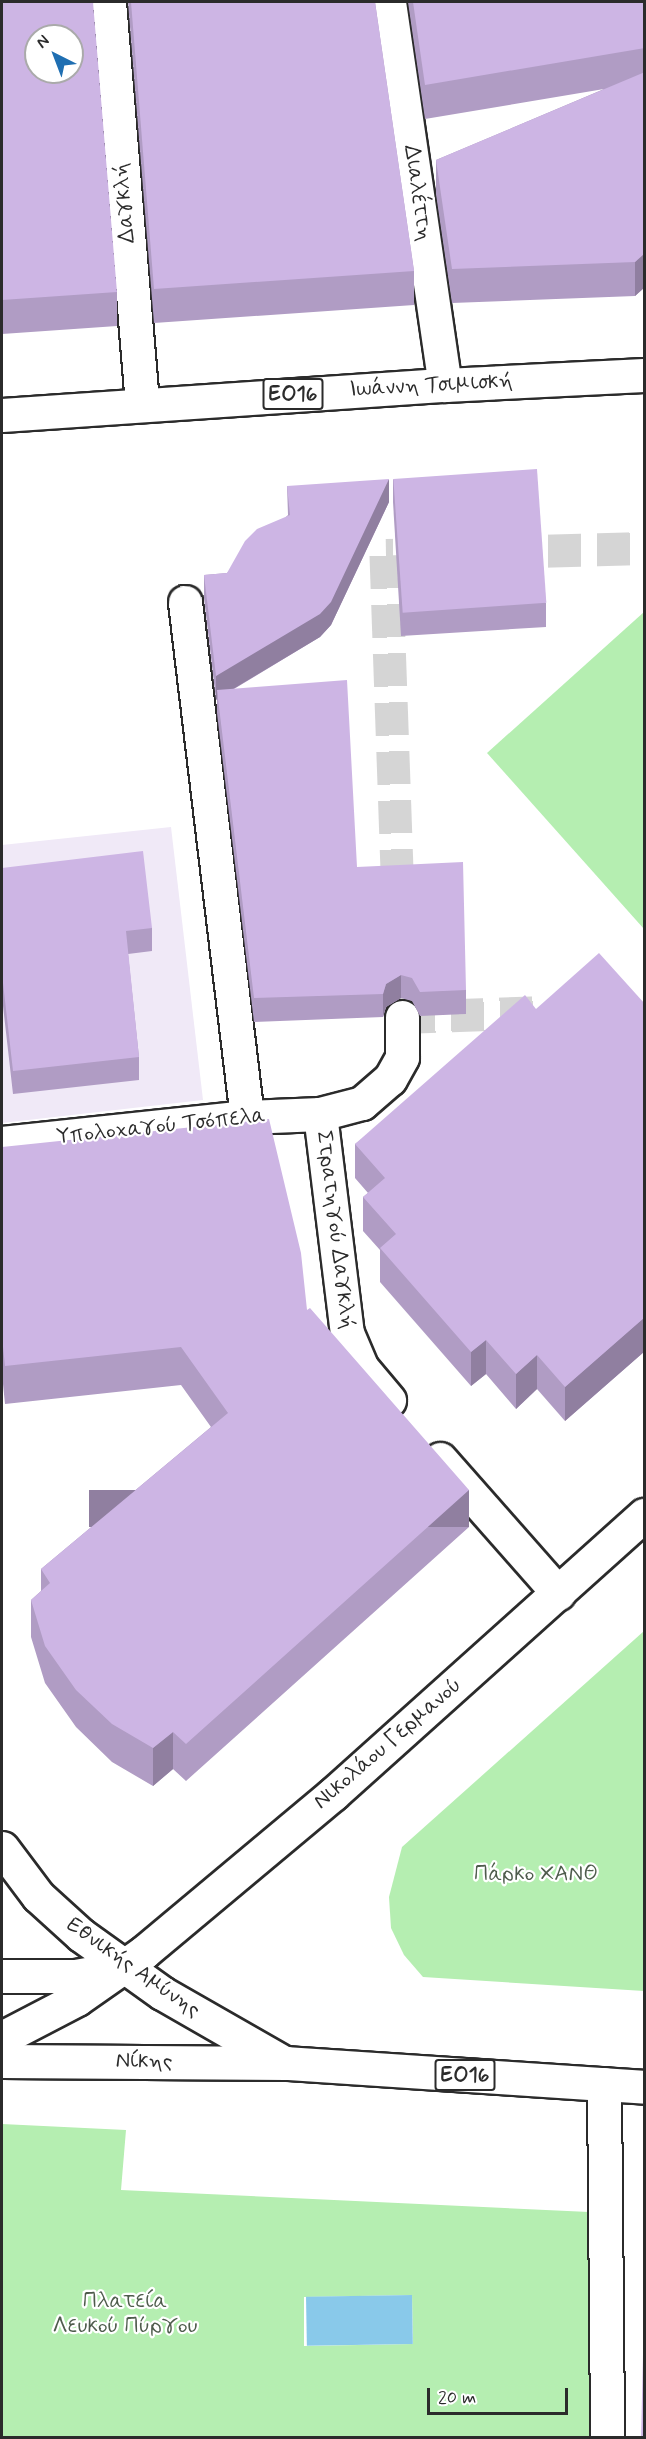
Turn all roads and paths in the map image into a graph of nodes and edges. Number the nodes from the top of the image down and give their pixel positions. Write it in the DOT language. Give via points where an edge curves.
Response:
graph roads {
  1 [pos="109,2"];
  2 [pos="389,2"];
  3 [pos="640,371"];
  4 [pos="445,385"];
  5 [pos="142,404"];
  6 [pos="2,415"];
  7 [pos="185,602"];
  8 [pos="402,1017"];
  9 [pos="320,1114"];
  10 [pos="247,1117"];
  11 [pos="2,1143"];
  12 [pos="645,1515"];
  13 [pos="558,1593"];
  14 [pos="2,1848"];
  15 [pos="125,1966"];
  16 [pos="2,1976"];
  17 [pos="2,2038"];
  18 [pos="2,2061"];
  19 [pos="286,2063"];
  20 [pos="604,2084"];
  21 [pos="645,2087"];
  22 [pos="607,2438"];
  1 -- 5 [label="main road, Δαγκλή"];
  2 -- 4 [label="main road, Διαλέττη"];
  3 -- 4 [label="main road, Ιωάννη Τσιμισκή / ΕΟ16"];
  4 -- 5 [label="main road, Ιωάννη Τσιμισκή / ΕΟ16"];
  5 -- 6 [label="main road, Ιωάννη Τσιμισκή / ΕΟ16"];
  7 -- 10 [label="main road"];
  8 -- 9 [label="main road, Υπολοχαγού Τσόπελα" via="402,1057 390,1079 362,1103"];
  9 -- 10 [label="main road, Υπολοχαγού Τσόπελα"];
  9 -- 13 [label="main road, Στρατηγού Δαγκλή" via="346,1333 362,1368"];
  10 -- 11 [label="main road, Υπολοχαγού Τσόπελα"];
  12 -- 13 [label="main road, Νικολάου Γερμανού"];
  13 -- 15 [label="main road, Νικολάου Γερμανού" via="333,1794"];
  14 -- 15 [label="main road, Εθνικής Αμύνης" via="47,1904"];
  15 -- 16 [label="main road" via="75,1976"];
  15 -- 17 [label="main road, Νικολάου Γερμανού" via="77,1999"];
  15 -- 19 [label="main road, Εθνικής Αμύνης" via="213,2024"];
  18 -- 19 [label="main road, Νίκης / ΕΟ16"];
  19 -- 20 [label="main road, ΕΟ16"];
  20 -- 21 [label="main road, ΕΟ16"];
  20 -- 22 [label="main road"];
}
